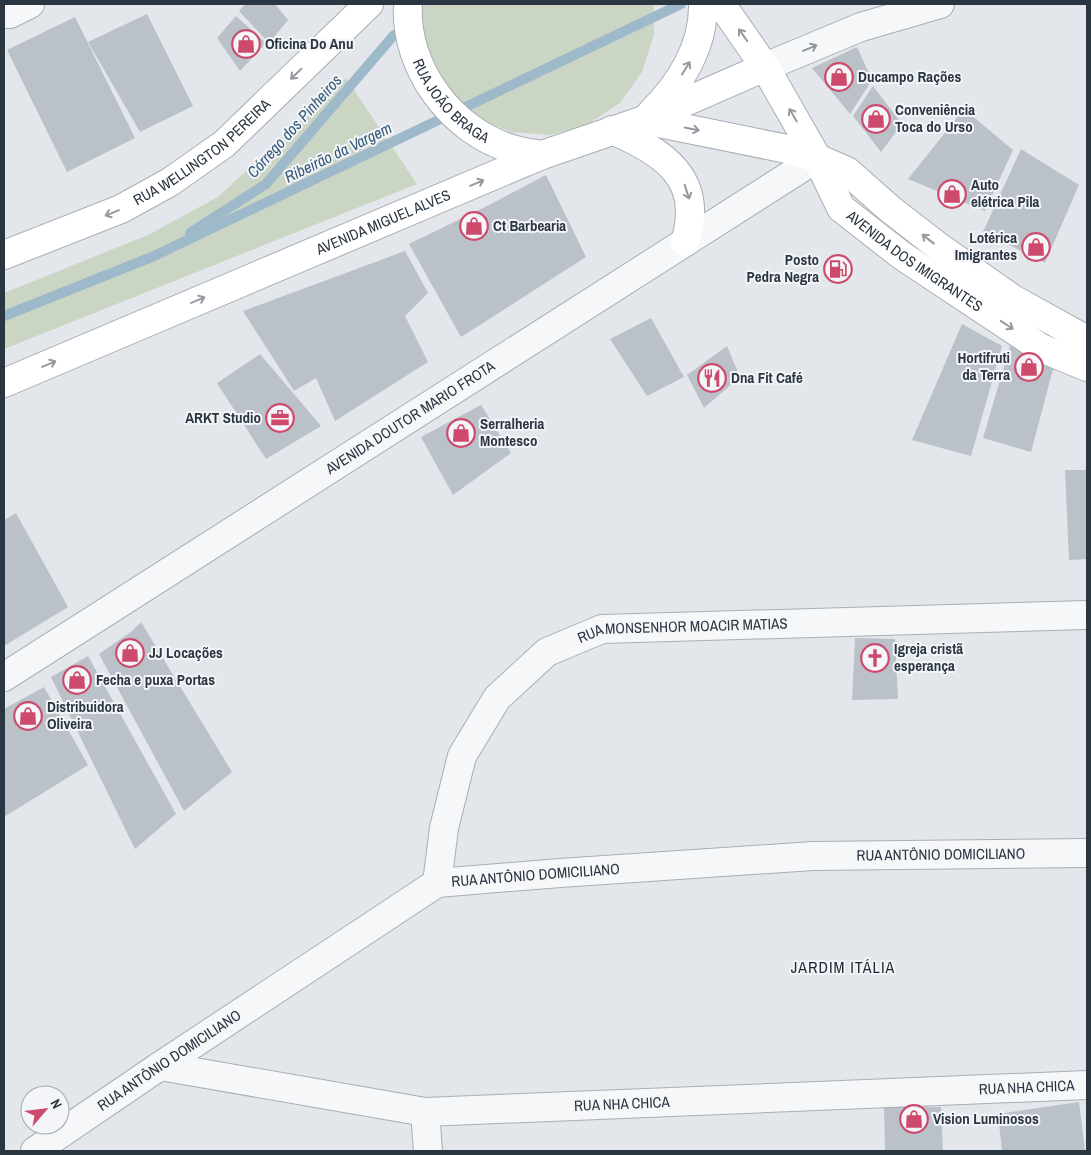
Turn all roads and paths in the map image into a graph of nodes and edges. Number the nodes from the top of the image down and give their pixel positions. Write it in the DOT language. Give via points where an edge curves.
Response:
graph roads {
  1 [pos="30,4"];
  2 [pos="369,4"];
  3 [pos="408,4"];
  4 [pos="703,4"];
  5 [pos="721,4"];
  6 [pos="940,4"];
  7 [pos="4,14"];
  8 [pos="765,67"];
  9 [pos="644,120"];
  10 [pos="612,130"];
  11 [pos="542,155"];
  12 [pos="817,158"];
  13 [pos="685,242"];
  14 [pos="4,256"];
  15 [pos="1087,340"];
  16 [pos="1087,367"];
  17 [pos="4,383"];
  18 [pos="1087,614"];
  19 [pos="4,677"];
  20 [pos="1087,853"];
  21 [pos="437,884"];
  22 [pos="160,1066"];
  23 [pos="1087,1085"];
  24 [pos="425,1112"];
  25 [pos="35,1151"];
  26 [pos="428,1151"];
  1 -- 7 [label="street"];
  2 -- 14 [label="main road, RUA WELLINGTON PEREIRA, one-way" via="224,144 170,182 121,209"];
  3 -- 11 [label="main road, RUA JOÃO BRAGA" via="411,40 420,67 441,100 457,118 482,136 511,149"];
  9 -- 4 [label="main road, one-way" via="662,102 691,60"];
  8 -- 5 [label="main road, one-way"];
  8 -- 6 [label="street, one-way" via="860,27"];
  8 -- 9 [label="main road, AVENIDA MIGUEL ALVES"];
  12 -- 8 [label="main road, one-way"];
  9 -- 10 [label="main road, AVENIDA MIGUEL ALVES"];
  9 -- 12 [label="main road, one-way"];
  10 -- 11 [label="main road, AVENIDA MIGUEL ALVES"];
  10 -- 13 [label="main road, one-way" via="639,141 678,172 690,204 690,226"];
  17 -- 11 [label="main road, AVENIDA MIGUEL ALVES, one-way"];
  12 -- 13 [label="street, AVENIDA DOUTOR MARIO FROTA"];
  15 -- 12 [label="main road, AVENIDA DOS IMIGRANTES, one-way" via="1013,299 939,247 847,171"];
  12 -- 16 [label="main road, AVENIDA DOS IMIGRANTES, one-way" via="841,208 901,255 1041,348"];
  13 -- 19 [label="street, AVENIDA DOUTOR MARIO FROTA"];
  18 -- 21 [label="street, RUA MONSENHOR MOACIR MATIAS" via="602,629 547,652 497,698 462,756 444,828"];
  20 -- 21 [label="street, RUA ANTÔNIO DOMICILIANO" via="813,856"];
  21 -- 22 [label="street, RUA ANTÔNIO DOMICILIANO"];
  22 -- 24 [label="street, RUA NHA CHICA"];
  22 -- 25 [label="street, RUA ANTÔNIO DOMICILIANO"];
  23 -- 24 [label="street, RUA NHA CHICA"];
  24 -- 26 [label="street"];
}
